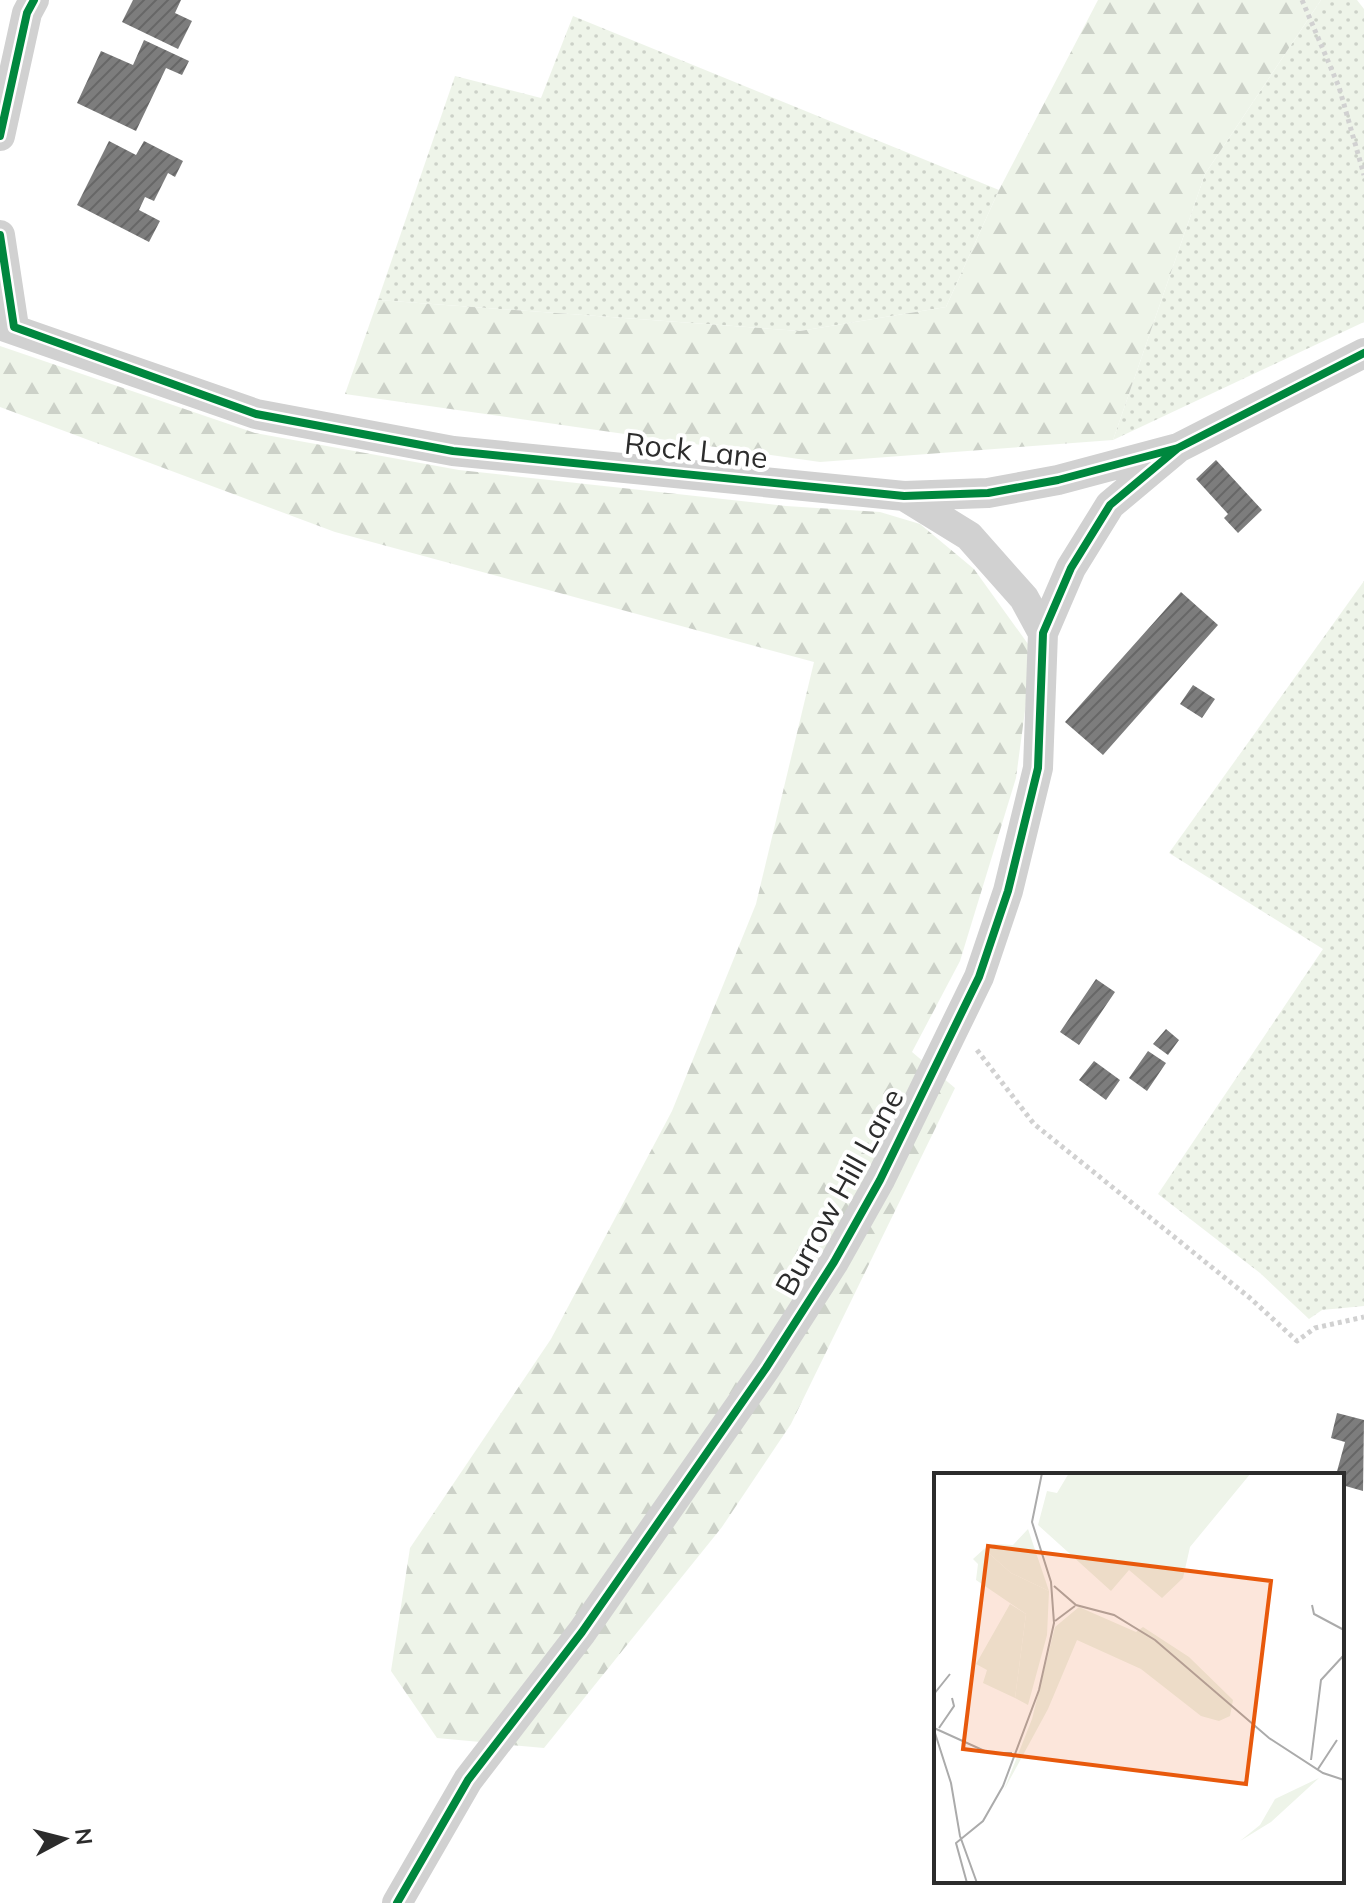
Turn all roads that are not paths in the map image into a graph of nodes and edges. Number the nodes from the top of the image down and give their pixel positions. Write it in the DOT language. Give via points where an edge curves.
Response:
graph roads {
  1 [pos="34,0"];
  2 [pos="0,136"];
  3 [pos="0,235"];
  4 [pos="7,326"];
  5 [pos="1364,353"];
  6 [pos="1178,448"];
  7 [pos="904,496"];
  8 [pos="1043,633"];
  9 [pos="397,1903"];
  1 -- 2 [label="street"];
  3 -- 4 [label="street, Rock Lane"];
  4 -- 7 [label="street, Rock Lane" via="256,414 453,451"];
  5 -- 6 [label="street, Rock Lane"];
  6 -- 7 [label="street, Rock Lane" via="988,493"];
  6 -- 8 [label="street, Burrow Hill Lane" via="1110,505 1071,568"];
  7 -- 8 [label="street, Rock Lane" via="969,536 1024,598"];
  8 -- 9 [label="street, Burrow Hill Lane" via="1038,768 1008,891 979,977 880,1180 834,1262 671,1507 468,1780"];
}
